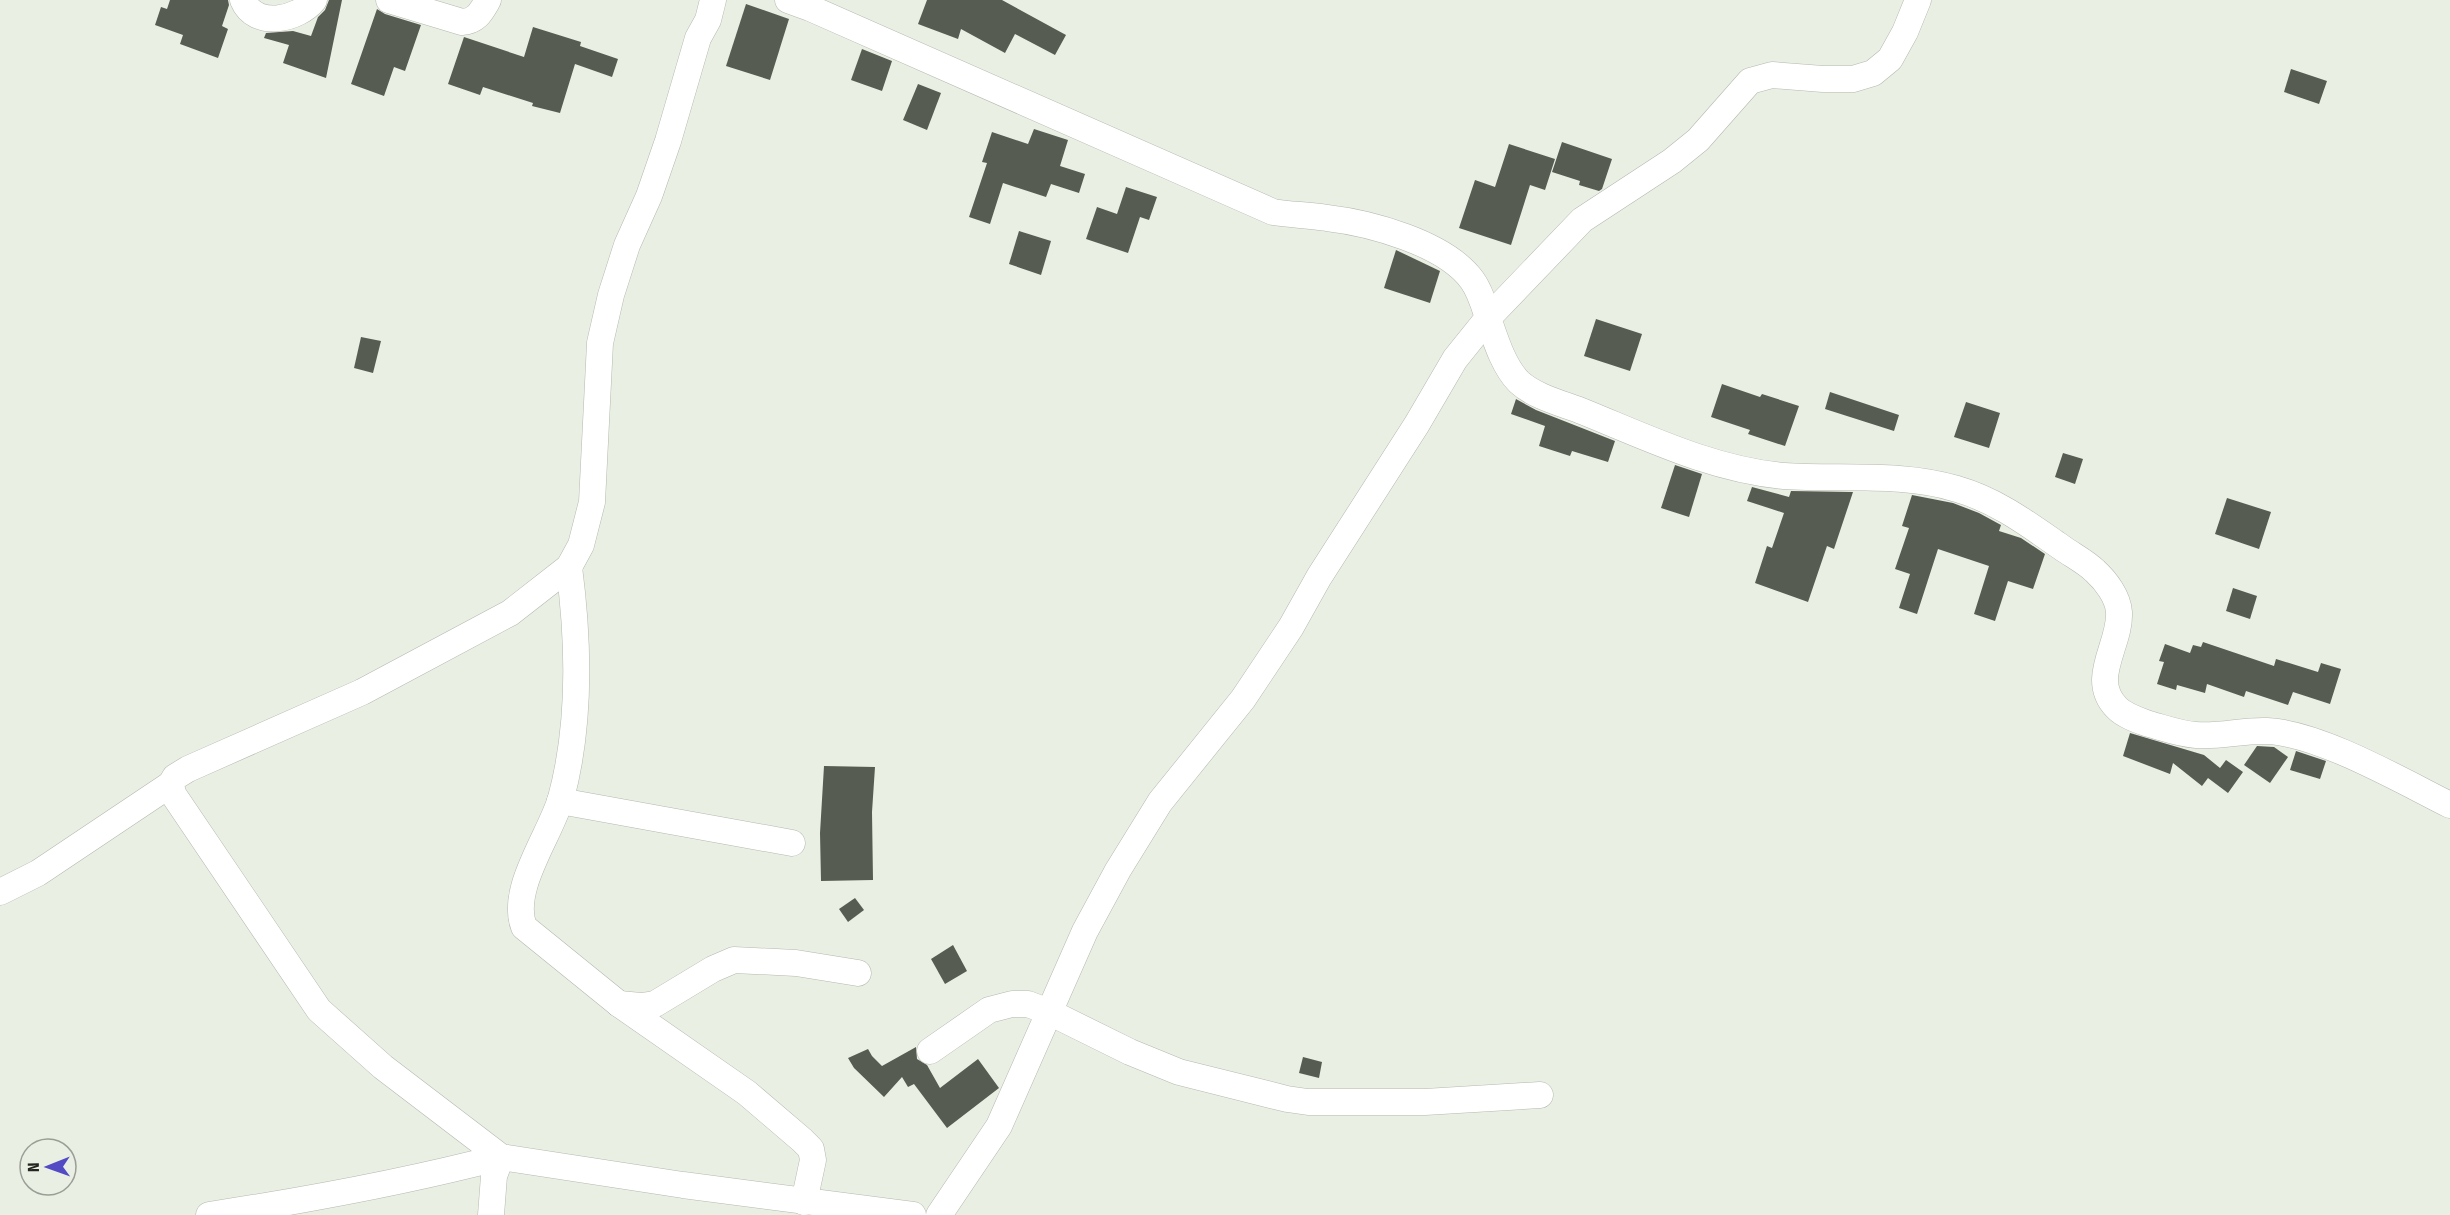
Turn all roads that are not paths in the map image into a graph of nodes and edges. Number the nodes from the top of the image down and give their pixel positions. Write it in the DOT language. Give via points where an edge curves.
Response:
graph roads {
  1 [pos="243,0"];
  2 [pos="314,0"];
  3 [pos="389,0"];
  4 [pos="488,0"];
  5 [pos="713,0"];
  6 [pos="788,0"];
  7 [pos="1918,0"];
  8 [pos="1488,318"];
  9 [pos="569,567"];
  10 [pos="171,784"];
  11 [pos="560,801"];
  12 [pos="2450,805"];
  13 [pos="792,843"];
  14 [pos="0,892"];
  15 [pos="858,973"];
  16 [pos="620,1004"];
  17 [pos="1049,1011"];
  18 [pos="930,1051"];
  19 [pos="1540,1095"];
  20 [pos="501,1157"];
  21 [pos="804,1202"];
  22 [pos="208,1215"];
  23 [pos="491,1215"];
  24 [pos="913,1215"];
  25 [pos="939,1215"];
  1 -- 2 [label="street" via="256,15 271,18 288,18 307,9"];
  3 -- 4 [label="street" via="462,22 480,15"];
  5 -- 9 [label="street" via="649,196 611,295 600,343 592,502 581,545"];
  6 -- 8 [label="street" via="1273,212 1366,225 1422,244 1455,262 1472,280"];
  7 -- 8 [label="street" via="1890,59 1873,73 1853,79 1772,75 1750,81 1698,140 1582,220"];
  8 -- 12 [label="street" via="1510,369 1522,385 1641,435 1747,471 1784,476 1887,478 1954,488 1980,497 2023,521 2096,571 2116,597 2118,624 2104,683 2107,696 2119,711 2195,735 2287,733 2337,750"];
  8 -- 17 [label="street" via="1455,359 1249,690 1160,802 1090,921"];
  9 -- 10 [label="street" via="510,613 363,692 188,769"];
  9 -- 11 [label="street" via="576,704"];
  10 -- 14 [label="street" via="38,873"];
  10 -- 20 [label="street" via="173,794 319,1010 383,1067"];
  11 -- 13 [label="street"];
  11 -- 16 [label="street" via="526,884 521,919 524,927"];
  15 -- 16 [label="street" via="796,963 734,960 655,1004"];
  16 -- 21 [label="street" via="747,1093 811,1149 813,1160"];
  17 -- 18 [label="street" via="1028,1004 989,1010"];
  17 -- 19 [label="street" via="1179,1072 1287,1099 1425,1102"];
  17 -- 25 [label="street" via="999,1126"];
  20 -- 21 [label="street"];
  20 -- 22 [label="street" via="398,1181"];
  20 -- 23 [label="street" via="494,1176"];
  21 -- 24 [label="street"];
}
